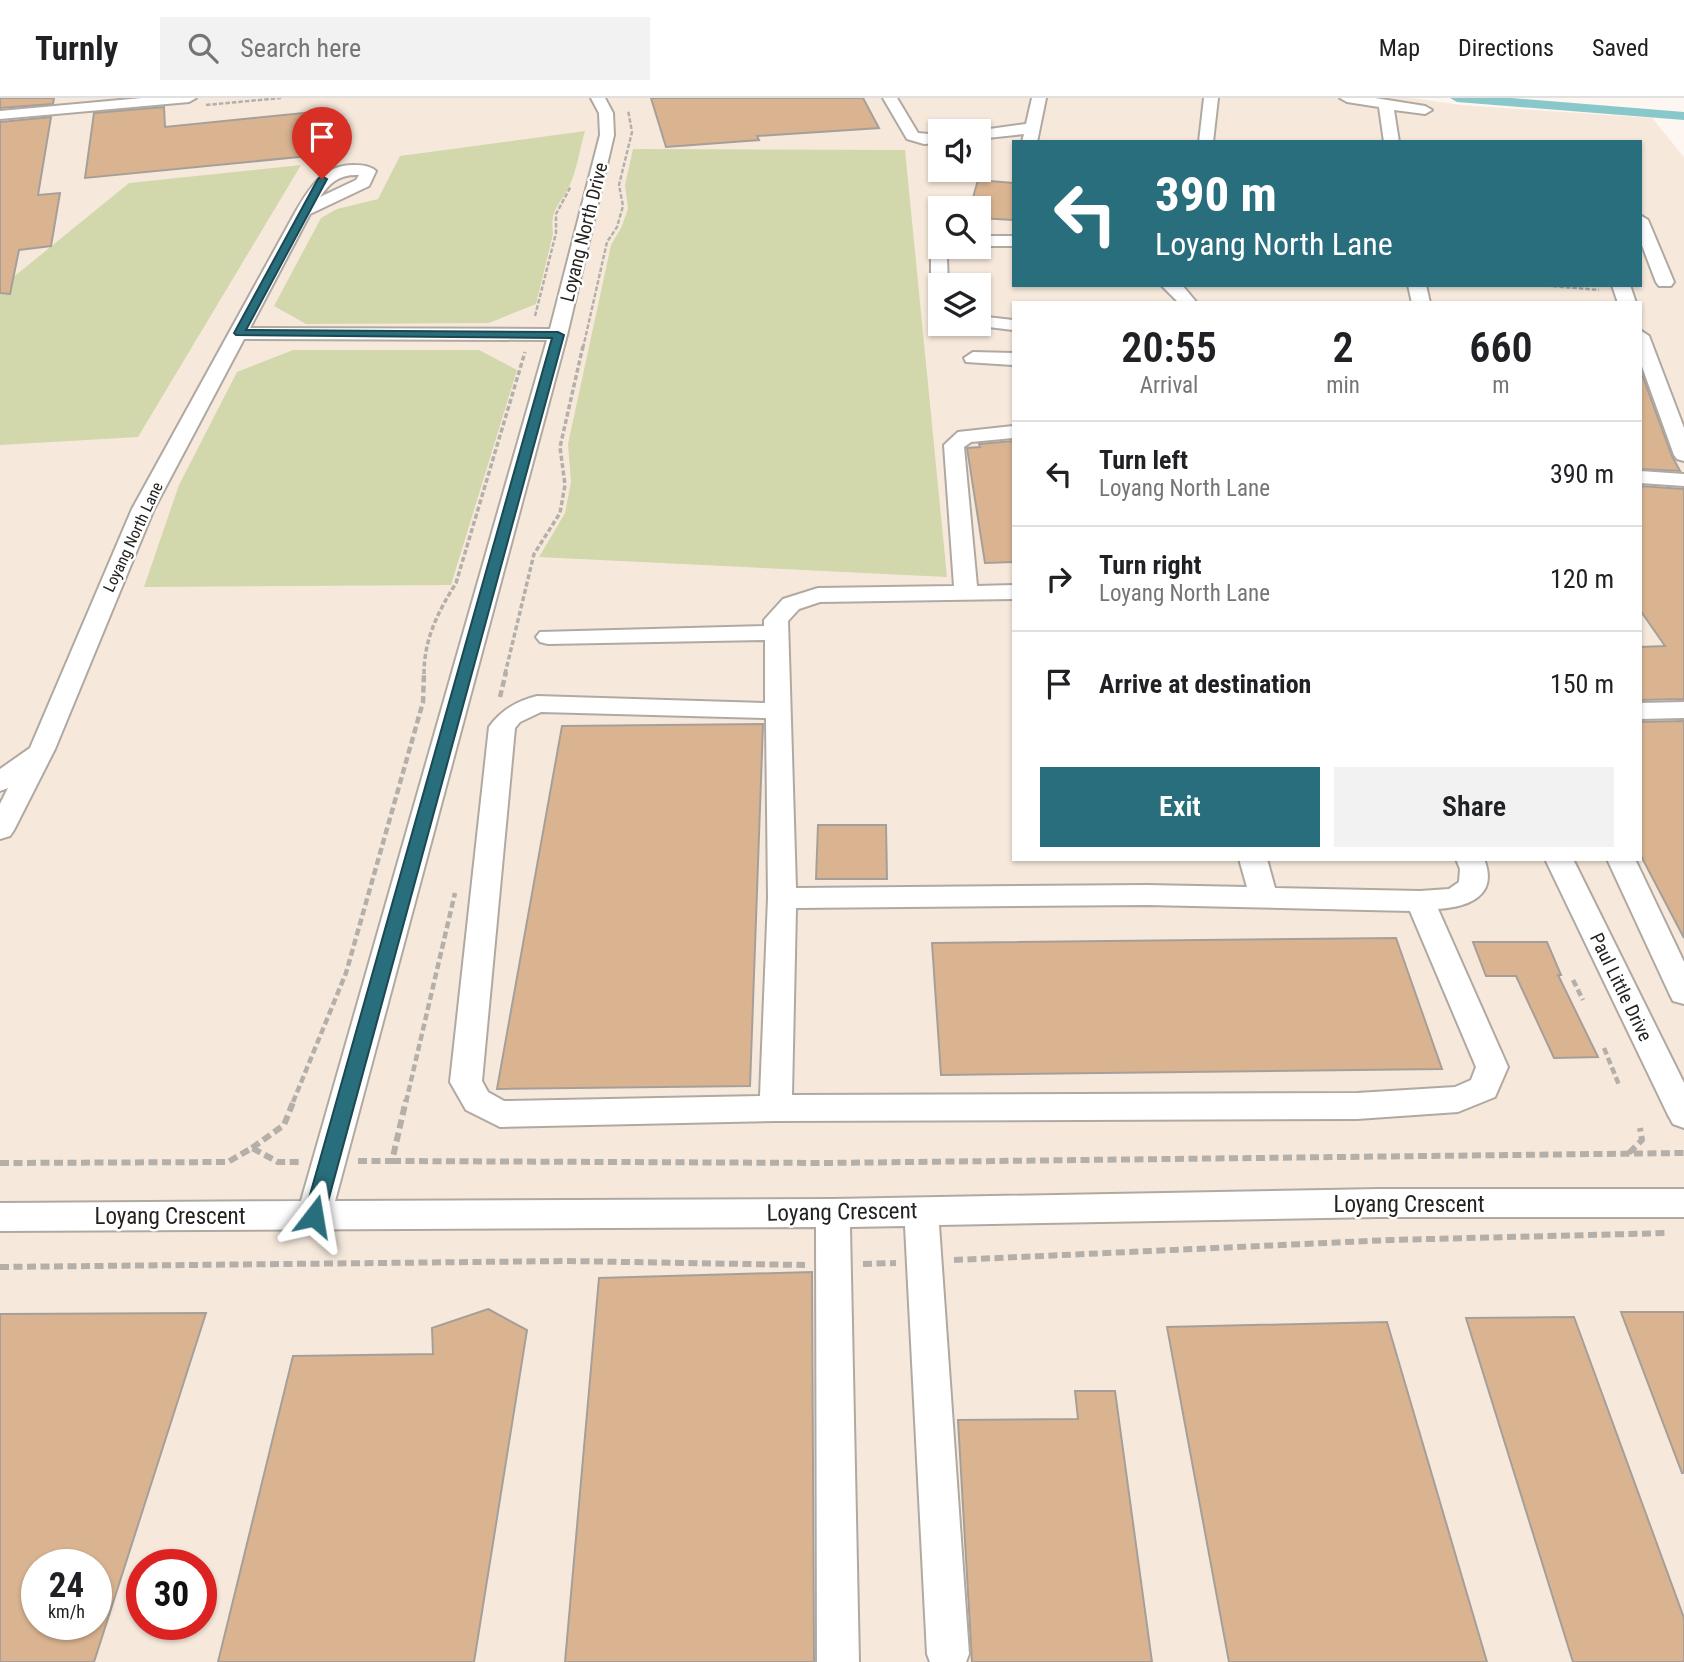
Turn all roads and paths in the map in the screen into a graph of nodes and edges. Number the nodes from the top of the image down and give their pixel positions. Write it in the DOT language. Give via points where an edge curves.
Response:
graph roads {
  1 [pos="189,98"];
  2 [pos="598,98"];
  3 [pos="890,98"];
  4 [pos="1039,98"];
  5 [pos="1211,98"];
  6 [pos="1347,98"];
  7 [pos="153,100"];
  8 [pos="1386,104"];
  9 [pos="1425,110"];
  10 [pos="0,115"];
  11 [pos="991,135"];
  12 [pos="1031,135"];
  13 [pos="928,140"];
  14 [pos="1206,140"];
  15 [pos="1392,140"];
  16 [pos="574,176"];
  17 [pos="304,211"];
  18 [pos="1642,225"];
  19 [pos="991,241"];
  20 [pos="1012,241"];
  21 [pos="1665,282"];
  22 [pos="1173,287"];
  23 [pos="1187,301"];
  24 [pos="991,322"];
  25 [pos="1012,325"];
  26 [pos="239,333"];
  27 [pos="530,335"];
  28 [pos="558,335"];
  29 [pos="1642,341"];
  30 [pos="973,358"];
  31 [pos="1012,359"];
  32 [pos="1012,432"];
  33 [pos="1684,455"];
  34 [pos="1642,477"];
  35 [pos="1684,480"];
  36 [pos="966,592"];
  37 [pos="1012,592"];
  38 [pos="776,633"];
  39 [pos="548,637"];
  40 [pos="1642,710"];
  41 [pos="1684,710"];
  42 [pos="780,711"];
  43 [pos="42,749"];
  44 [pos="0,782"];
  45 [pos="0,830"];
  46 [pos="1253,861"];
  47 [pos="1471,861"];
  48 [pos="1560,861"];
  49 [pos="1622,861"];
  50 [pos="782,898"];
  51 [pos="1264,898"];
  52 [pos="1420,901"];
  53 [pos="1573,981"];
  54 [pos="1684,993"];
  55 [pos="1583,1000"];
  56 [pos="1604,1048"];
  57 [pos="1619,1084"];
  58 [pos="776,1108"];
  59 [pos="1684,1115"];
  60 [pos="1640,1128"];
  61 [pos="253,1148"];
  62 [pos="1684,1153"];
  63 [pos="1629,1154"];
  64 [pos="392,1161"];
  65 [pos="1684,1203"];
  66 [pos="921,1211"];
  67 [pos="833,1213"];
  68 [pos="314,1216"];
  69 [pos="0,1217"];
  70 [pos="1684,1233"];
  71 [pos="924,1261"];
  72 [pos="832,1265"];
  73 [pos="0,1267"];
  74 [pos="948,1654"];
  75 [pos="838,1662"];
  1 -- 7 [label="street"];
  2 -- 28 [label="street, Loyang North Drive" via="606,113 607,135"];
  3 -- 13 [label="street" via="912,136"];
  4 -- 12 [label="street"];
  5 -- 14 [label="street"];
  6 -- 8 [label="street"];
  7 -- 10 [label="street"];
  8 -- 9 [label="street"];
  8 -- 15 [label="street"];
  11 -- 12 [label="street"];
  16 -- 27 [label="path" via="558,203 553,222 556,233"];
  17 -- 26 [label="street, Loyang North Lane"];
  18 -- 21 [label="street"];
  19 -- 20 [label="street"];
  22 -- 23 [label="street"];
  24 -- 25 [label="street"];
  26 -- 27 [label="street"];
  26 -- 43 [label="street, Loyang North Lane" via="143,509"];
  27 -- 28 [label="street"];
  27 -- 61 [label="path" via="456,583 435,617 425,658 423,702 346,973 284,1125"];
  28 -- 68 [label="street, Loyang North Drive"];
  29 -- 33 [label="street"];
  30 -- 31 [label="street"];
  32 -- 36 [label="street" via="965,436 954,445"];
  34 -- 35 [label="street"];
  36 -- 37 [label="street"];
  36 -- 38 [label="street" via="803,598 782,611"];
  38 -- 39 [label="street"];
  38 -- 42 [label="street"];
  40 -- 41 [label="street"];
  42 -- 50 [label="street"];
  42 -- 58 [label="street" via="537,704 511,716 502,727 466,1082 477,1101 500,1114"];
  43 -- 44 [label="street, Loyang North Lane"];
  43 -- 45 [label="street, Loyang North Lane"];
  46 -- 51 [label="street"];
  47 -- 52 [label="street" via="1472,886 1456,898"];
  48 -- 59 [label="street, Paul Little Drive"];
  49 -- 54 [label="street"];
  50 -- 51 [label="street"];
  50 -- 58 [label="street"];
  51 -- 52 [label="street"];
  52 -- 58 [label="street" via="1492,1067 1484,1088 1458,1099 1357,1106"];
  53 -- 55 [label="path"];
  56 -- 57 [label="path"];
  60 -- 63 [label="path" via="1642,1140"];
  62 -- 63 [label="path"];
  63 -- 64 [label="path" via="825,1163"];
  65 -- 66 [label="street, Loyang Crescent"];
  66 -- 67 [label="street, Loyang Crescent"];
  66 -- 71 [label="street"];
  67 -- 68 [label="street, Loyang Crescent"];
  67 -- 72 [label="street"];
  68 -- 69 [label="street, Loyang Crescent"];
  70 -- 71 [label="path" via="1391,1240"];
  71 -- 72 [label="path"];
  71 -- 74 [label="street"];
  72 -- 73 [label="path" via="554,1261"];
  72 -- 75 [label="street"];
}
